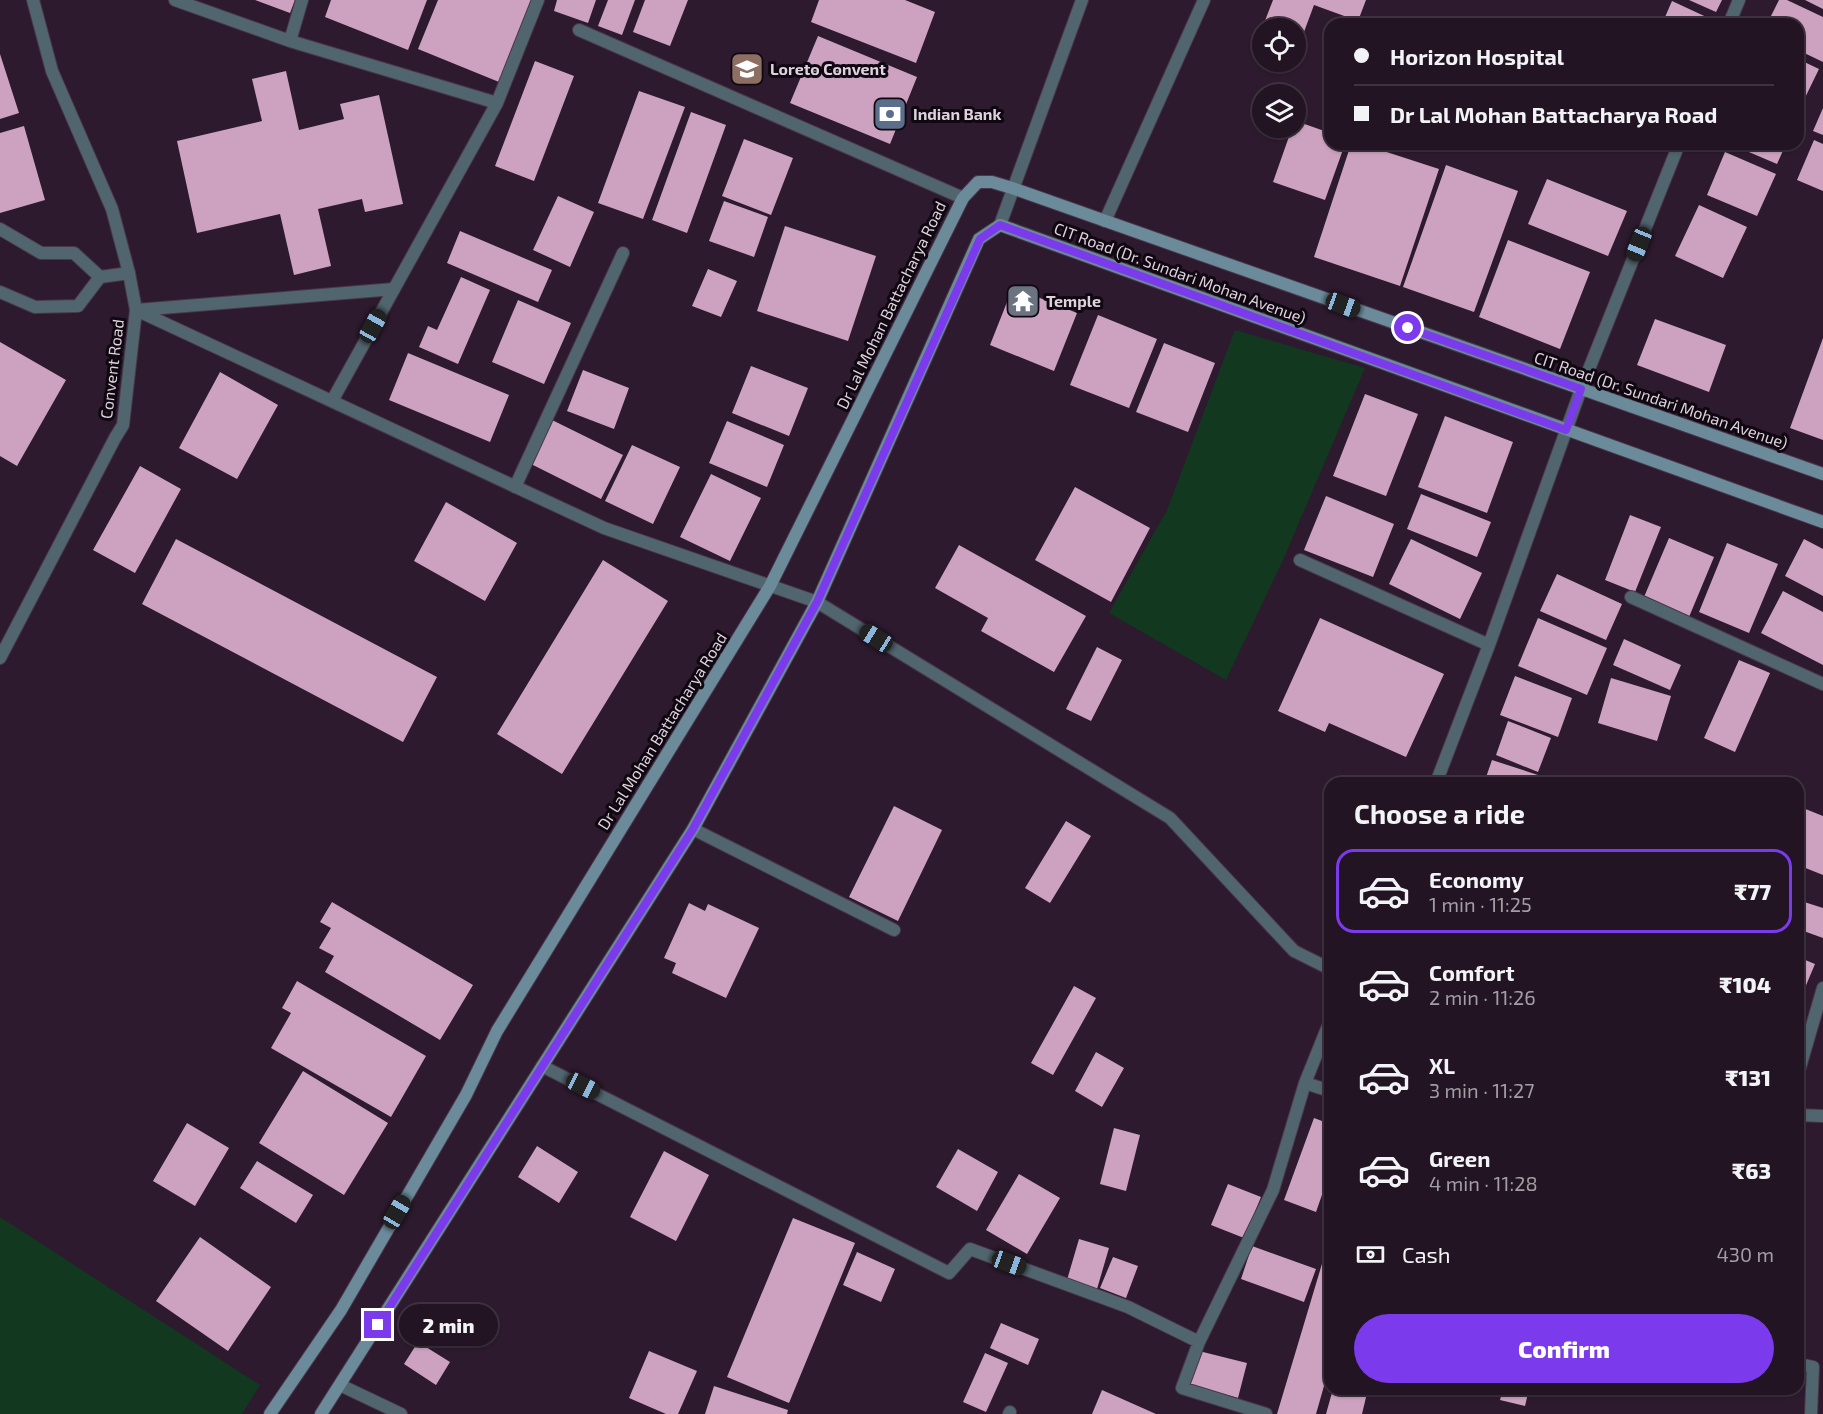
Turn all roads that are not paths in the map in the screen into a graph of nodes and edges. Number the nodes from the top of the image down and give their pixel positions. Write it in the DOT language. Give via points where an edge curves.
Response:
graph roads {
  1 [pos="33,0"];
  2 [pos="175,0"];
  3 [pos="302,0"];
  4 [pos="538,0"];
  5 [pos="1082,0"];
  6 [pos="1204,0"];
  7 [pos="1738,0"];
  8 [pos="1731,18"];
  9 [pos="579,30"];
  10 [pos="290,41"];
  11 [pos="497,103"];
  12 [pos="1677,150"];
  13 [pos="1012,188"];
  14 [pos="963,198"];
  15 [pos="1105,221"];
  16 [pos="1000,225"];
  17 [pos="0,229"];
  18 [pos="623,253"];
  19 [pos="129,273"];
  20 [pos="100,277"];
  21 [pos="394,289"];
  22 [pos="0,292"];
  23 [pos="136,310"];
  24 [pos="1581,389"];
  25 [pos="332,401"];
  26 [pos="1566,430"];
  27 [pos="1823,474"];
  28 [pos="515,487"];
  29 [pos="1823,522"];
  30 [pos="1300,560"];
  31 [pos="770,586"];
  32 [pos="1631,597"];
  33 [pos="817,602"];
  34 [pos="1489,645"];
  35 [pos="0,658"];
  36 [pos="1823,684"];
  37 [pos="1439,777"];
  38 [pos="693,829"];
  39 [pos="894,930"];
  40 [pos="1324,966"];
  41 [pos="1823,988"];
  42 [pos="1324,1036"];
  43 [pos="1804,1053"];
  44 [pos="542,1066"];
  45 [pos="1305,1083"];
  46 [pos="1324,1089"];
  47 [pos="1804,1115"];
  48 [pos="1823,1116"];
  49 [pos="1199,1342"];
  50 [pos="1804,1365"];
  51 [pos="340,1385"];
  52 [pos="270,1414"];
  53 [pos="321,1414"];
  54 [pos="401,1414"];
  55 [pos="1266,1414"];
  56 [pos="1811,1414"];
  1 -- 19 [label="street, Convent Road" via="52,71 112,209"];
  2 -- 10 [label="street"];
  3 -- 10 [label="street"];
  4 -- 11 [label="street"];
  5 -- 13 [label="street"];
  6 -- 15 [label="street"];
  7 -- 8 [label="street"];
  9 -- 14 [label="street"];
  10 -- 11 [label="street"];
  11 -- 21 [label="street"];
  12 -- 24 [label="street"];
  13 -- 14 [label="main road, Dr Lal Mohan Battacharya Road" via="978,182"];
  13 -- 15 [label="main road, CIT Road (Dr. Sundari Mohan Avenue)"];
  13 -- 16 [label="street"];
  14 -- 31 [label="main road, Dr Lal Mohan Battacharya Road"];
  15 -- 24 [label="main road, CIT Road (Dr. Sundari Mohan Avenue)"];
  16 -- 26 [label="main road, CIT Road (Dr. Sundari Mohan Avenue)"];
  16 -- 33 [label="main road" via="980,239"];
  17 -- 20 [label="street" via="41,253 74,253"];
  18 -- 28 [label="street"];
  19 -- 20 [label="street"];
  19 -- 23 [label="street, Convent Road"];
  20 -- 22 [label="street" via="78,306 35,307"];
  21 -- 23 [label="street"];
  21 -- 25 [label="street"];
  23 -- 25 [label="street"];
  23 -- 35 [label="street, Convent Road" via="123,426"];
  24 -- 26 [label="street"];
  24 -- 27 [label="main road, CIT Road (Dr. Sundari Mohan Avenue)"];
  25 -- 28 [label="street"];
  26 -- 29 [label="main road, CIT Road (Dr. Sundari Mohan Avenue)"];
  26 -- 34 [label="street"];
  28 -- 31 [label="street" via="604,528"];
  30 -- 34 [label="street"];
  31 -- 33 [label="street"];
  31 -- 52 [label="main road, Dr Lal Mohan Battacharya Road" via="497,1031 465,1095 340,1310"];
  32 -- 36 [label="street"];
  33 -- 38 [label="main road"];
  33 -- 40 [label="street" via="1170,818 1294,951"];
  34 -- 37 [label="street"];
  38 -- 39 [label="street"];
  38 -- 44 [label="main road"];
  41 -- 43 [label="street"];
  42 -- 45 [label="street"];
  44 -- 49 [label="street" via="950,1273 970,1249 1128,1308"];
  44 -- 51 [label="main road"];
  45 -- 46 [label="street"];
  45 -- 49 [label="street" via="1273,1190"];
  47 -- 48 [label="street"];
  49 -- 55 [label="street" via="1182,1388"];
  50 -- 56 [label="street" via="1813,1367"];
  51 -- 53 [label="main road"];
  51 -- 54 [label="street"];
}
